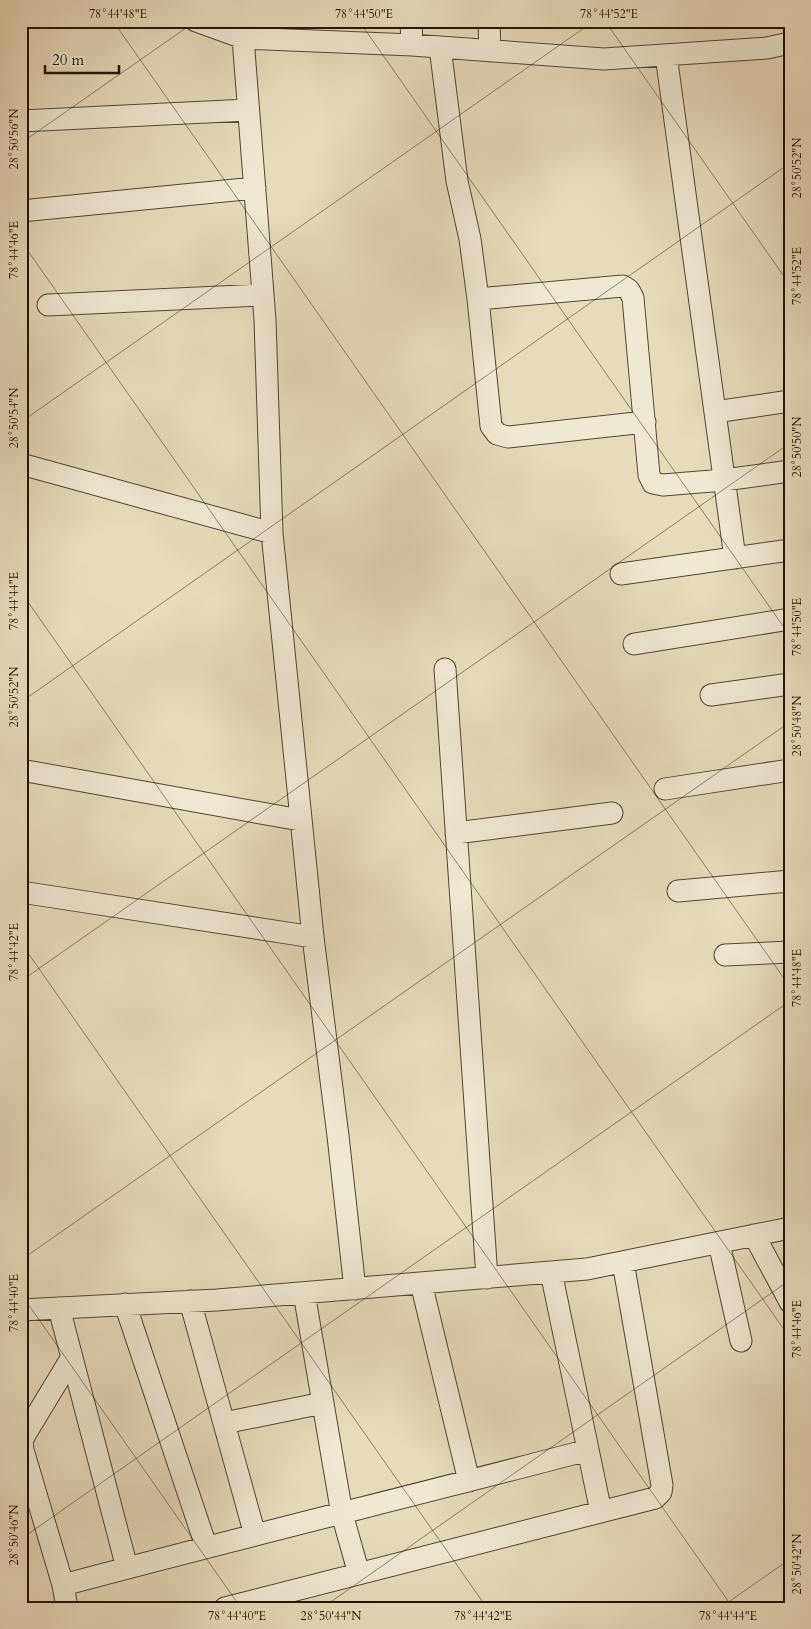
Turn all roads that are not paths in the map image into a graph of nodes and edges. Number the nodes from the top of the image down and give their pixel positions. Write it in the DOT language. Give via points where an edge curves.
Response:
graph roads {
  1 [pos="196,21"];
  2 [pos="411,21"];
  3 [pos="489,21"];
  4 [pos="243,38"];
  5 [pos="790,43"];
  6 [pos="412,45"];
  7 [pos="440,47"];
  8 [pos="490,50"];
  9 [pos="666,54"];
  10 [pos="248,110"];
  11 [pos="21,121"];
  12 [pos="255,188"];
  13 [pos="21,211"];
  14 [pos="263,295"];
  15 [pos="478,299"];
  16 [pos="48,305"];
  17 [pos="790,401"];
  18 [pos="715,412"];
  19 [pos="645,422"];
  20 [pos="21,464"];
  21 [pos="790,471"];
  22 [pos="724,480"];
  23 [pos="272,533"];
  24 [pos="790,550"];
  25 [pos="735,558"];
  26 [pos="621,574"];
  27 [pos="790,619"];
  28 [pos="634,644"];
  29 [pos="445,669"];
  30 [pos="790,684"];
  31 [pos="711,696"];
  32 [pos="21,770"];
  33 [pos="790,770"];
  34 [pos="665,789"];
  35 [pos="612,813"];
  36 [pos="300,820"];
  37 [pos="456,833"];
  38 [pos="790,880"];
  39 [pos="678,891"];
  40 [pos="21,892"];
  41 [pos="313,937"];
  42 [pos="790,952"];
  43 [pos="725,955"];
  44 [pos="790,1228"];
  45 [pos="754,1235"];
  46 [pos="719,1243"];
  47 [pos="623,1262"];
  48 [pos="551,1272"];
  49 [pos="487,1278"];
  50 [pos="421,1283"];
  51 [pos="356,1288"];
  52 [pos="304,1293"];
  53 [pos="190,1301"];
  54 [pos="790,1302"];
  55 [pos="125,1304"];
  56 [pos="59,1308"];
  57 [pos="21,1310"];
  58 [pos="741,1341"];
  59 [pos="72,1357"];
  60 [pos="323,1403"];
  61 [pos="224,1423"];
  62 [pos="588,1450"];
  63 [pos="469,1481"];
  64 [pos="602,1512"];
  65 [pos="342,1514"];
  66 [pos="255,1534"];
  67 [pos="206,1546"];
  68 [pos="127,1568"];
  69 [pos="359,1574"];
  70 [pos="63,1584"];
  71 [pos="67,1608"];
  72 [pos="226,1608"];
  1 -- 4 [label="street"];
  2 -- 6 [label="street"];
  3 -- 8 [label="street"];
  4 -- 6 [label="street"];
  4 -- 10 [label="street"];
  5 -- 9 [label="street" via="768,48"];
  6 -- 7 [label="street"];
  7 -- 8 [label="street"];
  7 -- 15 [label="street" via="457,181 470,239"];
  8 -- 9 [label="street" via="604,59"];
  9 -- 18 [label="street"];
  10 -- 11 [label="street"];
  10 -- 12 [label="street"];
  12 -- 13 [label="street"];
  12 -- 14 [label="street"];
  14 -- 16 [label="street"];
  14 -- 23 [label="street"];
  15 -- 19 [label="street" via="623,286 629,290 633,298"];
  15 -- 19 [label="street" via="491,426 497,434 508,437"];
  17 -- 18 [label="street"];
  18 -- 22 [label="street"];
  19 -- 22 [label="street" via="649,475 654,483"];
  20 -- 23 [label="street"];
  21 -- 22 [label="street"];
  22 -- 25 [label="street"];
  23 -- 36 [label="street"];
  24 -- 25 [label="street"];
  25 -- 26 [label="street"];
  27 -- 28 [label="street"];
  29 -- 37 [label="street"];
  30 -- 31 [label="street"];
  32 -- 36 [label="street"];
  33 -- 34 [label="street"];
  35 -- 37 [label="street"];
  36 -- 41 [label="street"];
  37 -- 49 [label="street"];
  38 -- 39 [label="street"];
  40 -- 41 [label="street"];
  41 -- 51 [label="street"];
  42 -- 43 [label="street"];
  44 -- 45 [label="street"];
  45 -- 46 [label="street"];
  45 -- 54 [label="street"];
  46 -- 47 [label="street"];
  46 -- 58 [label="street"];
  47 -- 48 [label="street"];
  47 -- 64 [label="street" via="662,1485 655,1498"];
  48 -- 49 [label="street"];
  48 -- 62 [label="street"];
  49 -- 50 [label="street"];
  50 -- 51 [label="street"];
  50 -- 63 [label="street"];
  51 -- 52 [label="street"];
  52 -- 53 [label="street"];
  52 -- 60 [label="street"];
  53 -- 55 [label="street"];
  53 -- 61 [label="street"];
  55 -- 56 [label="street"];
  55 -- 67 [label="street"];
  56 -- 57 [label="street"];
  56 -- 59 [label="street"];
  59 -- 68 [label="street"];
  59 -- 70 [label="street" via="22,1441"];
  60 -- 61 [label="street"];
  60 -- 65 [label="street"];
  61 -- 66 [label="street"];
  62 -- 63 [label="street"];
  62 -- 64 [label="street"];
  63 -- 65 [label="street"];
  64 -- 69 [label="street"];
  65 -- 66 [label="street"];
  65 -- 69 [label="street"];
  66 -- 67 [label="street"];
  67 -- 68 [label="street"];
  68 -- 70 [label="street"];
  69 -- 72 [label="street"];
  70 -- 71 [label="street"];
}
